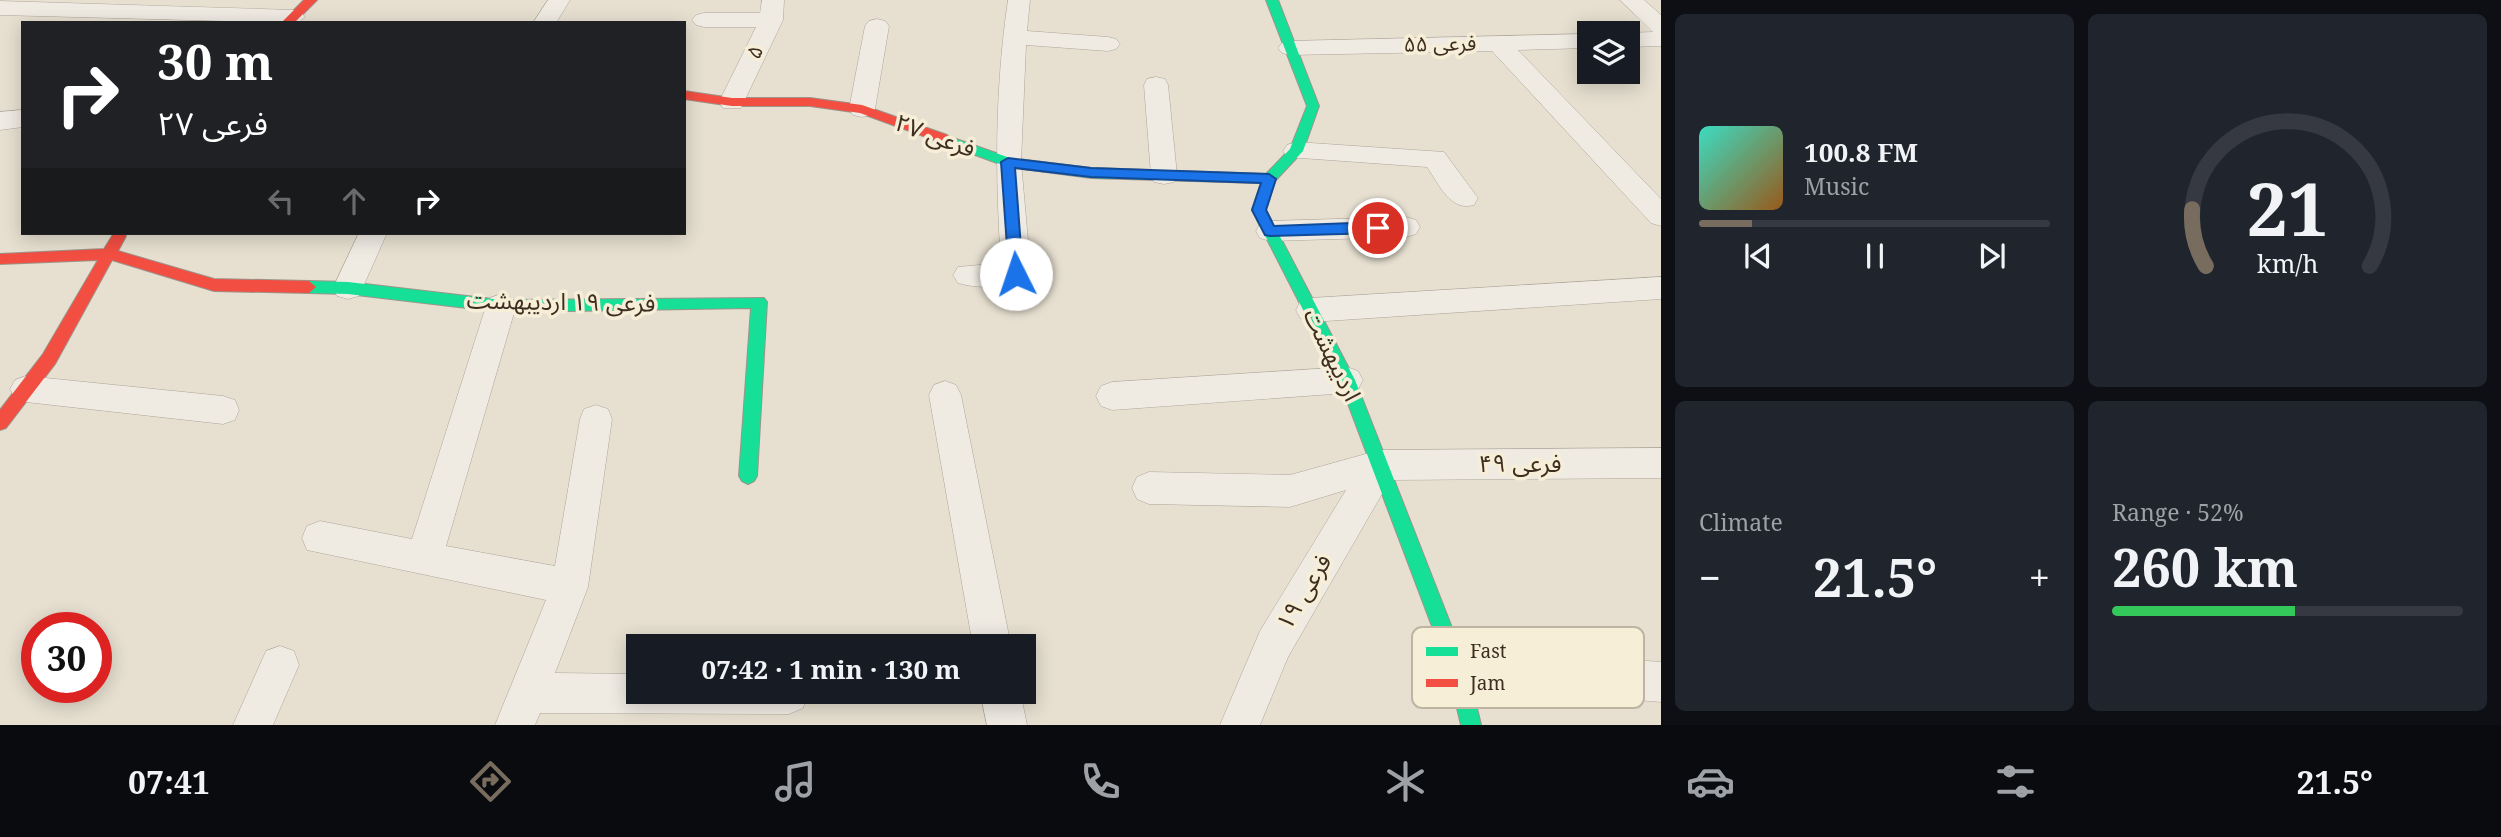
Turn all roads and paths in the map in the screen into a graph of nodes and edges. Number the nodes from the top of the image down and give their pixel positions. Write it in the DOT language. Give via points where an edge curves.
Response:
graph roads {
  1 [pos="311,0"];
  2 [pos="559,0"];
  3 [pos="1018,0"];
  4 [pos="1272,0"];
  5 [pos="1631,0"];
  6 [pos="0,8"];
  7 [pos="772,10"];
  8 [pos="290,20"];
  9 [pos="704,20"];
  10 [pos="545,21"];
  11 [pos="877,26"];
  12 [pos="1661,27"];
  13 [pos="1014,37"];
  14 [pos="1661,39"];
  15 [pos="1640,40"];
  16 [pos="1577,41"];
  17 [pos="1498,43"];
  18 [pos="1108,44"];
  19 [pos="1290,48"];
  20 [pos="1156,85"];
  21 [pos="686,95"];
  22 [pos="732,102"];
  23 [pos="862,109"];
  24 [pos="21,118"];
  25 [pos="0,121"];
  26 [pos="1296,151"];
  27 [pos="1008,162"];
  28 [pos="1164,175"];
  29 [pos="1269,179"];
  30 [pos="1464,198"];
  31 [pos="1661,216"];
  32 [pos="1406,227"];
  33 [pos="1270,231"];
  34 [pos="120,235"];
  35 [pos="372,235"];
  36 [pos="109,254"];
  37 [pos="0,259"];
  38 [pos="968,275"];
  39 [pos="348,288"];
  40 [pos="1661,288"];
  41 [pos="501,306"];
  42 [pos="1311,310"];
  43 [pos="1347,380"];
  44 [pos="26,389"];
  45 [pos="945,395"];
  46 [pos="1112,396"];
  47 [pos="223,410"];
  48 [pos="596,419"];
  49 [pos="0,423"];
  50 [pos="1661,463"];
  51 [pos="1380,466"];
  52 [pos="748,476"];
  53 [pos="1149,488"];
  54 [pos="320,538"];
  55 [pos="424,559"];
  56 [pos="570,587"];
  57 [pos="1442,627"];
  58 [pos="990,634"];
  59 [pos="279,665"];
  60 [pos="626,703"];
  61 [pos="1003,704"];
  62 [pos="521,709"];
  63 [pos="253,725"];
  64 [pos="1007,725"];
  65 [pos="1241,725"];
  1 -- 8 [label="street"];
  2 -- 10 [label="street"];
  3 -- 13 [label="street"];
  4 -- 19 [label="street, اردیبهشت"];
  5 -- 12 [label="street"];
  6 -- 8 [label="street"];
  7 -- 9 [label="street"];
  7 -- 22 [label="street, ۵"];
  11 -- 23 [label="street"];
  13 -- 18 [label="street"];
  13 -- 27 [label="street"];
  14 -- 15 [label="street"];
  16 -- 17 [label="street, فرعی ۵۵"];
  17 -- 19 [label="street, فرعی ۵۵"];
  17 -- 31 [label="street"];
  19 -- 26 [label="street, اردیبهشت" via="1313,106"];
  20 -- 28 [label="street"];
  21 -- 22 [label="street, فرعی ۲۷"];
  22 -- 23 [label="street, فرعی ۲۷" via="810,102"];
  23 -- 27 [label="street, فرعی ۲۷"];
  24 -- 25 [label="street"];
  26 -- 29 [label="street, اردیبهشت"];
  26 -- 30 [label="street" via="1435,158"];
  27 -- 28 [label="street, فرعی ۲۷" via="1091,173"];
  27 -- 38 [label="street" via="1016,274"];
  28 -- 29 [label="street, فرعی ۲۷"];
  29 -- 33 [label="street, اردیبهشت" via="1259,210"];
  32 -- 33 [label="street"];
  33 -- 42 [label="street, اردیبهشت"];
  34 -- 36 [label="street"];
  35 -- 39 [label="street"];
  36 -- 37 [label="street, فرعی ۱۹ اردیبهشت"];
  36 -- 39 [label="street, فرعی ۱۹ اردیبهشت" via="214,285"];
  36 -- 44 [label="street" via="49,359"];
  39 -- 41 [label="street, فرعی ۱۹ اردیبهشت"];
  40 -- 42 [label="street"];
  41 -- 52 [label="street, فرعی ۱۹ اردیبهشت" via="759,302"];
  41 -- 55 [label="street"];
  42 -- 43 [label="street, اردیبهشت"];
  43 -- 46 [label="street"];
  43 -- 51 [label="street, اردیبهشت"];
  44 -- 47 [label="street"];
  44 -- 49 [label="street"];
  45 -- 58 [label="street"];
  48 -- 56 [label="street"];
  50 -- 51 [label="street, فرعی ۴۹"];
  51 -- 53 [label="street, فرعی ۴۹" via="1290,491"];
  51 -- 57 [label="street, اردیبهشت"];
  51 -- 65 [label="street, فرعی ۱۹" via="1273,644"];
  54 -- 55 [label="street"];
  55 -- 56 [label="street"];
  56 -- 62 [label="street"];
  59 -- 63 [label="street"];
  60 -- 62 [label="street"];
  61 -- 64 [label="street"];
}
